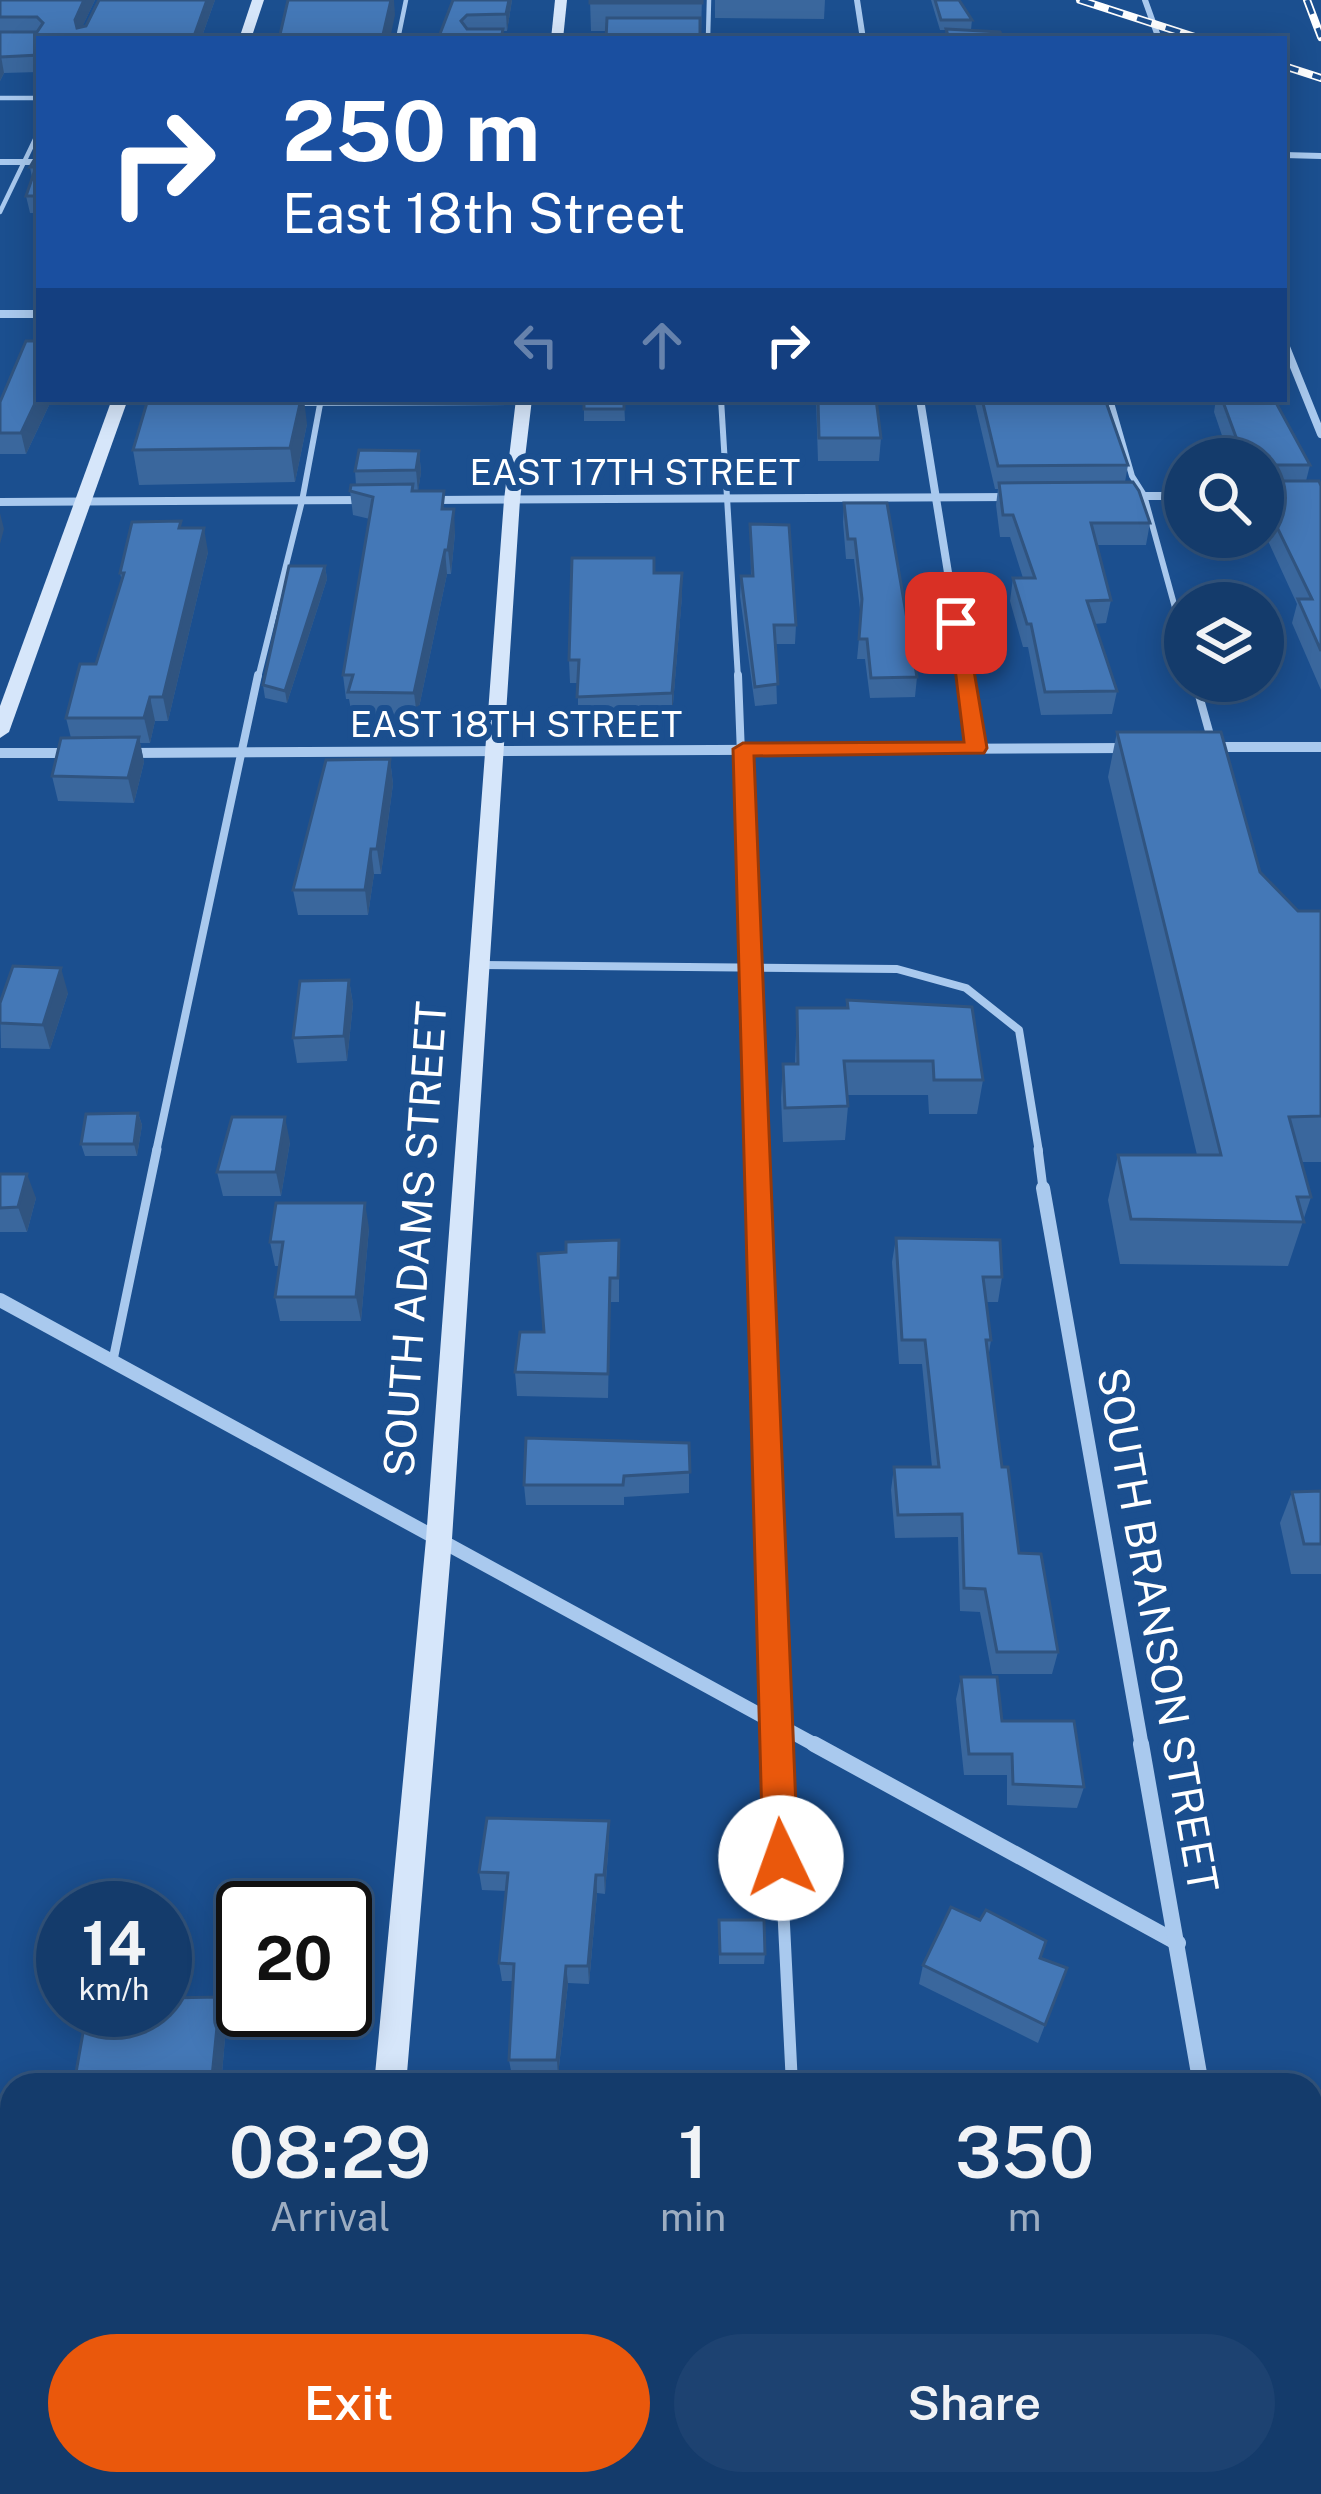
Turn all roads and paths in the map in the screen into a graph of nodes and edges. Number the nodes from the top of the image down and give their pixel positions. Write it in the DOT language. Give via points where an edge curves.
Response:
graph roads {
  1 [pos="259,0"];
  2 [pos="406,0"];
  3 [pos="561,0"];
  4 [pos="709,0"];
  5 [pos="856,0"];
  6 [pos="1145,0"];
  7 [pos="246,36"];
  8 [pos="399,36"];
  9 [pos="557,36"];
  10 [pos="714,36"];
  11 [pos="863,36"];
  12 [pos="1158,36"];
  13 [pos="0,98"];
  14 [pos="36,98"];
  15 [pos="36,136"];
  16 [pos="1287,155"];
  17 [pos="1321,156"];
  18 [pos="0,162"];
  19 [pos="24,162"];
  20 [pos="36,162"];
  21 [pos="0,212"];
  22 [pos="0,314"];
  23 [pos="36,314"];
  24 [pos="1287,349"];
  25 [pos="119,402"];
  26 [pos="298,402"];
  27 [pos="321,402"];
  28 [pos="524,402"];
  29 [pos="722,402"];
  30 [pos="920,402"];
  31 [pos="1111,402"];
  32 [pos="275,403"];
  33 [pos="1321,434"];
  34 [pos="1144,495"];
  35 [pos="1164,495"];
  36 [pos="1121,496"];
  37 [pos="1029,497"];
  38 [pos="936,498"];
  39 [pos="727,499"];
  40 [pos="302,500"];
  41 [pos="372,500"];
  42 [pos="418,500"];
  43 [pos="512,500"];
  44 [pos="0,502"];
  45 [pos="85,502"];
  46 [pos="1168,582"];
  47 [pos="1201,702"];
  48 [pos="0,732"];
  49 [pos="1190,747"];
  50 [pos="1213,747"];
  51 [pos="1321,747"];
  52 [pos="976,748"];
  53 [pos="1142,748"];
  54 [pos="743,749"];
  55 [pos="496,751"];
  56 [pos="239,752"];
  57 [pos="0,753"];
  58 [pos="95,753"];
  59 [pos="119,753"];
  60 [pos="480,965"];
  61 [pos="750,968"];
  62 [pos="1043,1188"];
  63 [pos="0,1300"];
  64 [pos="113,1360"];
  65 [pos="439,1539"];
  66 [pos="774,1722"];
  67 [pos="1178,1943"];
  68 [pos="391,2073"];
  69 [pos="791,2073"];
  70 [pos="1200,2073"];
  1 -- 7 [label="main road"];
  2 -- 8 [label="lane"];
  3 -- 9 [label="main road"];
  4 -- 10 [label="lane"];
  5 -- 11 [label="street"];
  6 -- 12 [label="street"];
  13 -- 14 [label="lane"];
  15 -- 19 [label="lane"];
  16 -- 17 [label="street"];
  18 -- 19 [label="street"];
  19 -- 20 [label="street"];
  19 -- 21 [label="lane"];
  22 -- 23 [label="street"];
  24 -- 33 [label="street"];
  25 -- 45 [label="main road"];
  26 -- 32 [label="lane"];
  27 -- 40 [label="lane"];
  28 -- 43 [label="main road, SOUTH ADAMS STREET"];
  29 -- 39 [label="lane"];
  30 -- 38 [label="street"];
  31 -- 34 [label="lane"];
  34 -- 35 [label="street"];
  34 -- 36 [label="street"];
  34 -- 46 [label="lane"];
  37 -- 38 [label="street, EAST 17TH STREET"];
  38 -- 39 [label="street, EAST 17TH STREET"];
  38 -- 52 [label="street"];
  39 -- 43 [label="street, EAST 17TH STREET"];
  39 -- 54 [label="lane"];
  40 -- 41 [label="street"];
  40 -- 45 [label="street"];
  40 -- 56 [label="lane"];
  42 -- 43 [label="street, EAST 17TH STREET"];
  43 -- 55 [label="main road, SOUTH ADAMS STREET"];
  44 -- 45 [label="street"];
  45 -- 48 [label="main road"];
  47 -- 50 [label="lane"];
  49 -- 50 [label="street"];
  50 -- 51 [label="street"];
  52 -- 53 [label="street, EAST 18TH STREET"];
  52 -- 54 [label="street, EAST 18TH STREET"];
  54 -- 55 [label="street, EAST 18TH STREET"];
  54 -- 61 [label="lane"];
  55 -- 56 [label="street, EAST 18TH STREET"];
  55 -- 60 [label="main road, SOUTH ADAMS STREET"];
  56 -- 59 [label="street, EAST 18TH STREET"];
  56 -- 64 [label="lane"];
  57 -- 58 [label="street"];
  60 -- 61 [label="lane"];
  60 -- 65 [label="main road, SOUTH ADAMS STREET"];
  61 -- 62 [label="lane" via="897,968 967,988 1019,1030"];
  61 -- 66 [label="lane"];
  62 -- 67 [label="street, SOUTH BRANSON STREET"];
  63 -- 64 [label="street"];
  64 -- 65 [label="street"];
  65 -- 66 [label="street"];
  65 -- 68 [label="main road, SOUTH ADAMS STREET"];
  66 -- 67 [label="street"];
  66 -- 69 [label="lane"];
  67 -- 70 [label="street, SOUTH BRANSON STREET"];
}
